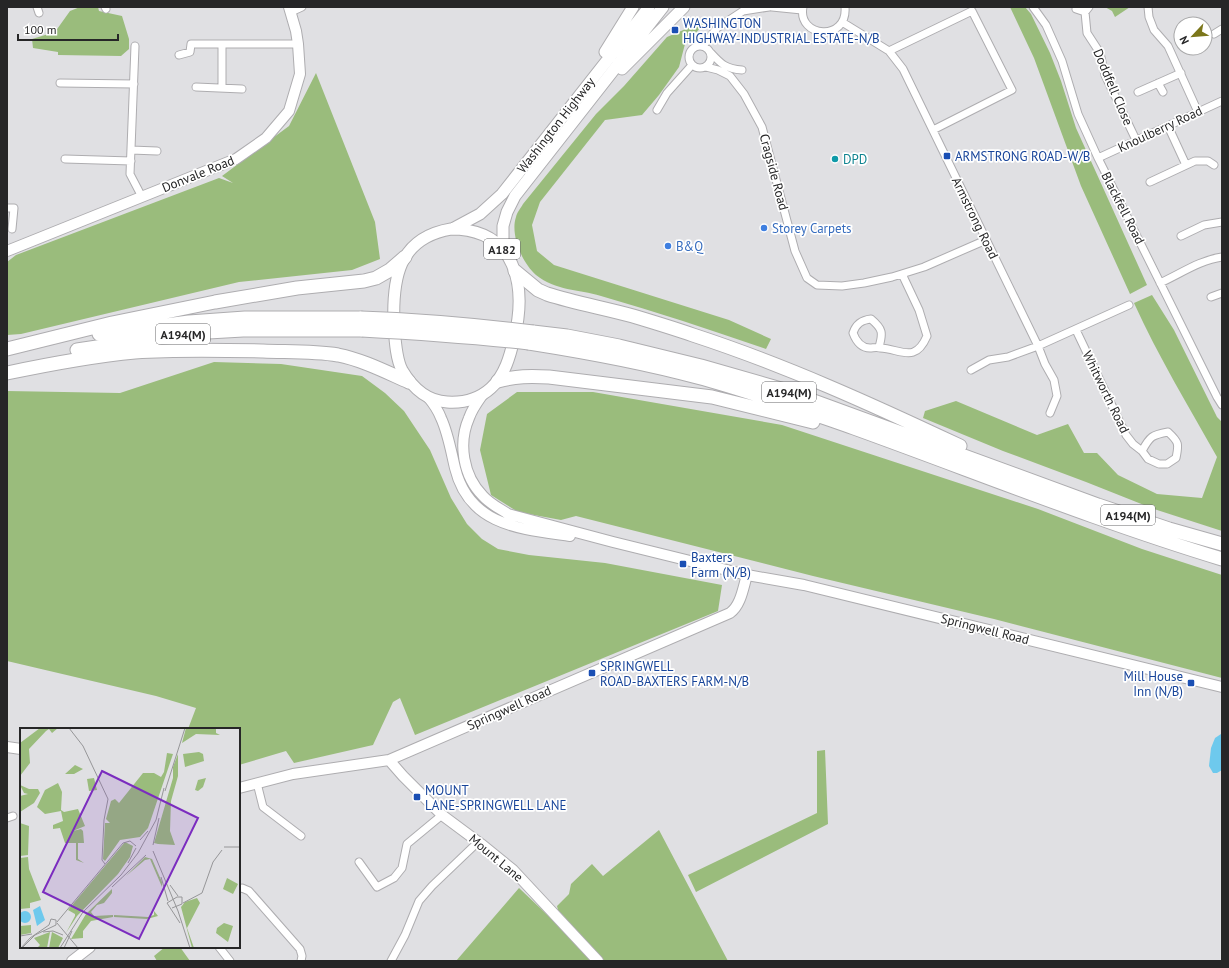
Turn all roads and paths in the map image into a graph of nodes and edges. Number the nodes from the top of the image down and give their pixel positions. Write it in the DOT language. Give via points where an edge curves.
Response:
graph roads {
  1 [pos="302,7"];
  2 [pos="633,7"];
  3 [pos="649,7"];
  4 [pos="663,7"];
  5 [pos="684,7"];
  6 [pos="769,7"];
  7 [pos="772,7"];
  8 [pos="845,7"];
  9 [pos="1033,7"];
  10 [pos="1148,7"];
  11 [pos="802,8"];
  12 [pos="1076,9"];
  13 [pos="1087,9"];
  14 [pos="290,10"];
  15 [pos="842,22"];
  16 [pos="1222,29"];
  17 [pos="1214,34"];
  18 [pos="222,44"];
  19 [pos="298,44"];
  20 [pos="135,46"];
  21 [pos="703,46"];
  22 [pos="889,51"];
  23 [pos="710,53"];
  24 [pos="179,55"];
  25 [pos="692,65"];
  26 [pos="706,67"];
  27 [pos="1181,73"];
  28 [pos="730,76"];
  29 [pos="60,83"];
  30 [pos="1158,83"];
  31 [pos="134,84"];
  32 [pos="196,87"];
  33 [pos="222,87"];
  34 [pos="242,89"];
  35 [pos="1138,92"];
  36 [pos="1163,92"];
  37 [pos="579,95"];
  38 [pos="1222,101"];
  39 [pos="588,103"];
  40 [pos="657,110"];
  41 [pos="1198,112"];
  42 [pos="1168,126"];
  43 [pos="933,130"];
  44 [pos="1136,140"];
  45 [pos="131,150"];
  46 [pos="157,151"];
  47 [pos="1098,158"];
  48 [pos="65,159"];
  49 [pos="131,161"];
  50 [pos="1186,165"];
  51 [pos="1214,165"];
  52 [pos="1150,182"];
  53 [pos="142,197"];
  54 [pos="7,208"];
  55 [pos="1222,222"];
  56 [pos="12,229"];
  57 [pos="451,229"];
  58 [pos="1181,236"];
  59 [pos="986,240"];
  60 [pos="503,249"];
  61 [pos="7,250"];
  62 [pos="404,257"];
  63 [pos="1222,257"];
  64 [pos="515,271"];
  65 [pos="902,274"];
  66 [pos="1160,283"];
  67 [pos="1222,293"];
  68 [pos="1211,297"];
  69 [pos="1129,305"];
  70 [pos="362,324"];
  71 [pos="1076,330"];
  72 [pos="531,338"];
  73 [pos="1038,346"];
  74 [pos="879,347"];
  75 [pos="7,349"];
  76 [pos="7,367"];
  77 [pos="972,370"];
  78 [pos="7,373"];
  79 [pos="498,381"];
  80 [pos="409,382"];
  81 [pos="483,394"];
  82 [pos="428,397"];
  83 [pos="1222,405"];
  84 [pos="1050,413"];
  85 [pos="898,444"];
  86 [pos="1142,451"];
  87 [pos="1036,481"];
  88 [pos="613,542"];
  89 [pos="1222,544"];
  90 [pos="1222,559"];
  91 [pos="747,575"];
  92 [pos="1222,687"];
  93 [pos="7,747"];
  94 [pos="20,749"];
  95 [pos="390,760"];
  96 [pos="257,783"];
  97 [pos="240,788"];
  98 [pos="442,815"];
  99 [pos="302,836"];
  100 [pos="478,842"];
  101 [pos="359,862"];
  102 [pos="240,889"];
  103 [pos="89,948"];
  104 [pos="220,948"];
  105 [pos="72,961"];
  106 [pos="230,961"];
  107 [pos="300,961"];
  108 [pos="391,961"];
  109 [pos="598,961"];
  1 -- 14 [label="street"];
  2 -- 37 [label="main road"];
  3 -- 37 [label="main road, Washington Highway / A182"];
  4 -- 39 [label="main road, Washington Highway / A182"];
  5 -- 39 [label="main road"];
  6 -- 21 [label="street" via="744,11 716,28"];
  7 -- 11 [label="street"];
  8 -- 15 [label="street"];
  9 -- 47 [label="street, Blackfell Road" via="1046,25 1062,61 1078,114"];
  10 -- 27 [label="street" via="1154,30 1168,46"];
  11 -- 15 [label="street" via="806,23 816,31 829,32"];
  12 -- 13 [label="street, Doddfell Close"];
  13 -- 44 [label="street, Doddfell Close" via="1087,33 1100,52 1105,75"];
  14 -- 19 [label="main road, Donvale Road"];
  15 -- 22 [label="street, Armstrong Road"];
  16 -- 17 [label="street"];
  18 -- 19 [label="street"];
  18 -- 24 [label="street" via="191,44 190,52"];
  18 -- 33 [label="street"];
  19 -- 53 [label="main road, Donvale Road" via="300,74 289,111 266,138 236,159"];
  20 -- 31 [label="street"];
  21 -- 23 [label="street"];
  21 -- 25 [label="street" via="696,46 689,52 688,59"];
  22 -- 43 [label="street, Armstrong Road" via="903,68"];
  22 -- 43 [label="street" via="972,11 1012,90"];
  23 -- 26 [label="street" via="711,61"];
  23 -- 28 [label="street" via="721,64 742,70"];
  25 -- 26 [label="street" via="698,69"];
  25 -- 40 [label="street" via="667,93"];
  26 -- 28 [label="street, Cragside Road"];
  27 -- 30 [label="street"];
  27 -- 41 [label="street"];
  28 -- 65 [label="street, Cragside Road" via="744,94 762,127 795,251 807,278 818,285 842,286"];
  29 -- 31 [label="street"];
  30 -- 35 [label="street"];
  30 -- 36 [label="street"];
  31 -- 45 [label="street"];
  32 -- 33 [label="street"];
  33 -- 34 [label="street"];
  37 -- 57 [label="main road, Washington Highway / A182" via="502,194 480,214"];
  38 -- 41 [label="street, Knoulberry Road"];
  39 -- 60 [label="main road, Washington Highway / A182" via="515,196 503,226"];
  41 -- 42 [label="street, Knoulberry Road"];
  42 -- 44 [label="street, Knoulberry Road"];
  42 -- 50 [label="street"];
  43 -- 59 [label="street, Armstrong Road"];
  44 -- 47 [label="street, Knoulberry Road"];
  45 -- 46 [label="street"];
  45 -- 49 [label="street"];
  47 -- 66 [label="street, Blackfell Road"];
  48 -- 49 [label="street"];
  49 -- 53 [label="street" via="130,174"];
  50 -- 51 [label="street" via="1195,161 1208,161"];
  50 -- 52 [label="street"];
  53 -- 61 [label="main road, Donvale Road"];
  54 -- 56 [label="street" via="14,208"];
  55 -- 58 [label="street" via="1204,225"];
  57 -- 60 [label="main road, A182" via="474,231 490,238"];
  57 -- 62 [label="main road, A182" via="430,235 411,248"];
  59 -- 65 [label="street, Cragside Road" via="924,268"];
  59 -- 73 [label="street, Armstrong Road"];
  60 -- 64 [label="main road, A182"];
  62 -- 75 [label="highway, A194(M)" via="390,270 364,281 298,288 215,302 112,323"];
  62 -- 80 [label="main road, A182" via="397,275 394,321 401,368"];
  63 -- 66 [label="street" via="1201,263"];
  64 -- 79 [label="main road, A182" via="518,289 516,330 505,369"];
  64 -- 87 [label="highway, A194(M)" via="547,294 633,316 781,366"];
  65 -- 74 [label="street" via="919,310 927,336 912,353"];
  66 -- 83 [label="street, Blackfell Road"];
  67 -- 68 [label="street"];
  69 -- 71 [label="street"];
  70 -- 72 [label="highway, A194(M), bridge" via="474,337"];
  70 -- 75 [label="highway, A194(M)" via="245,318 189,322 96,334"];
  70 -- 76 [label="highway, A194(M)" via="191,333 56,354"];
  71 -- 73 [label="street"];
  71 -- 86 [label="street, Whitworth Road" via="1126,435"];
  72 -- 85 [label="highway, A194(M)" via="698,377 779,402"];
  72 -- 87 [label="highway, A194(M)" via="566,336 701,366 781,389"];
  73 -- 77 [label="street" via="1008,357 989,360"];
  73 -- 84 [label="street, Armstrong Road" via="1054,380 1057,396"];
  74 -- 74 [label="street" via="869,349 860,345 853,333 856,326 864,320 871,319 878,325 883,335"];
  78 -- 80 [label="highway, A194(M)" via="71,360 135,352 233,350 337,355 358,360"];
  79 -- 81 [label="main road, A182"];
  79 -- 85 [label="highway, A194(M)" via="521,376 549,377 712,397"];
  80 -- 82 [label="main road, A182"];
  81 -- 82 [label="main road, A182" via="456,403"];
  81 -- 88 [label="main road, Springwell Road" via="474,407 464,431 463,447 465,463 482,495 508,514"];
  82 -- 88 [label="main road, Springwell Road" via="446,431 460,482 469,498 482,511 511,526"];
  85 -- 90 [label="highway, A194(M)" via="1094,517"];
  86 -- 86 [label="street, Whitworth Road" via="1155,434 1168,432 1176,440 1178,448 1176,458 1167,464 1158,464 1148,459"];
  87 -- 89 [label="highway, A194(M)" via="1098,505"];
  88 -- 91 [label="main road, Springwell Road"];
  91 -- 92 [label="main road, Springwell Road" via="804,585"];
  91 -- 95 [label="main road, Springwell Road" via="738,605 730,613"];
  93 -- 94 [label="main road"];
  95 -- 96 [label="main road, Springwell Road" via="294,774"];
  95 -- 98 [label="main road, Mount Lane"];
  96 -- 97 [label="main road, Springwell Road"];
  96 -- 99 [label="street" via="263,807"];
  98 -- 100 [label="main road, Mount Lane"];
  98 -- 101 [label="street" via="407,844 402,868 394,878 377,887"];
  100 -- 108 [label="street" via="419,902"];
  100 -- 109 [label="main road, Mount Lane" via="513,870"];
  102 -- 107 [label="street" via="249,891 300,949"];
  103 -- 105 [label="main road"];
  104 -- 106 [label="street"];
}
